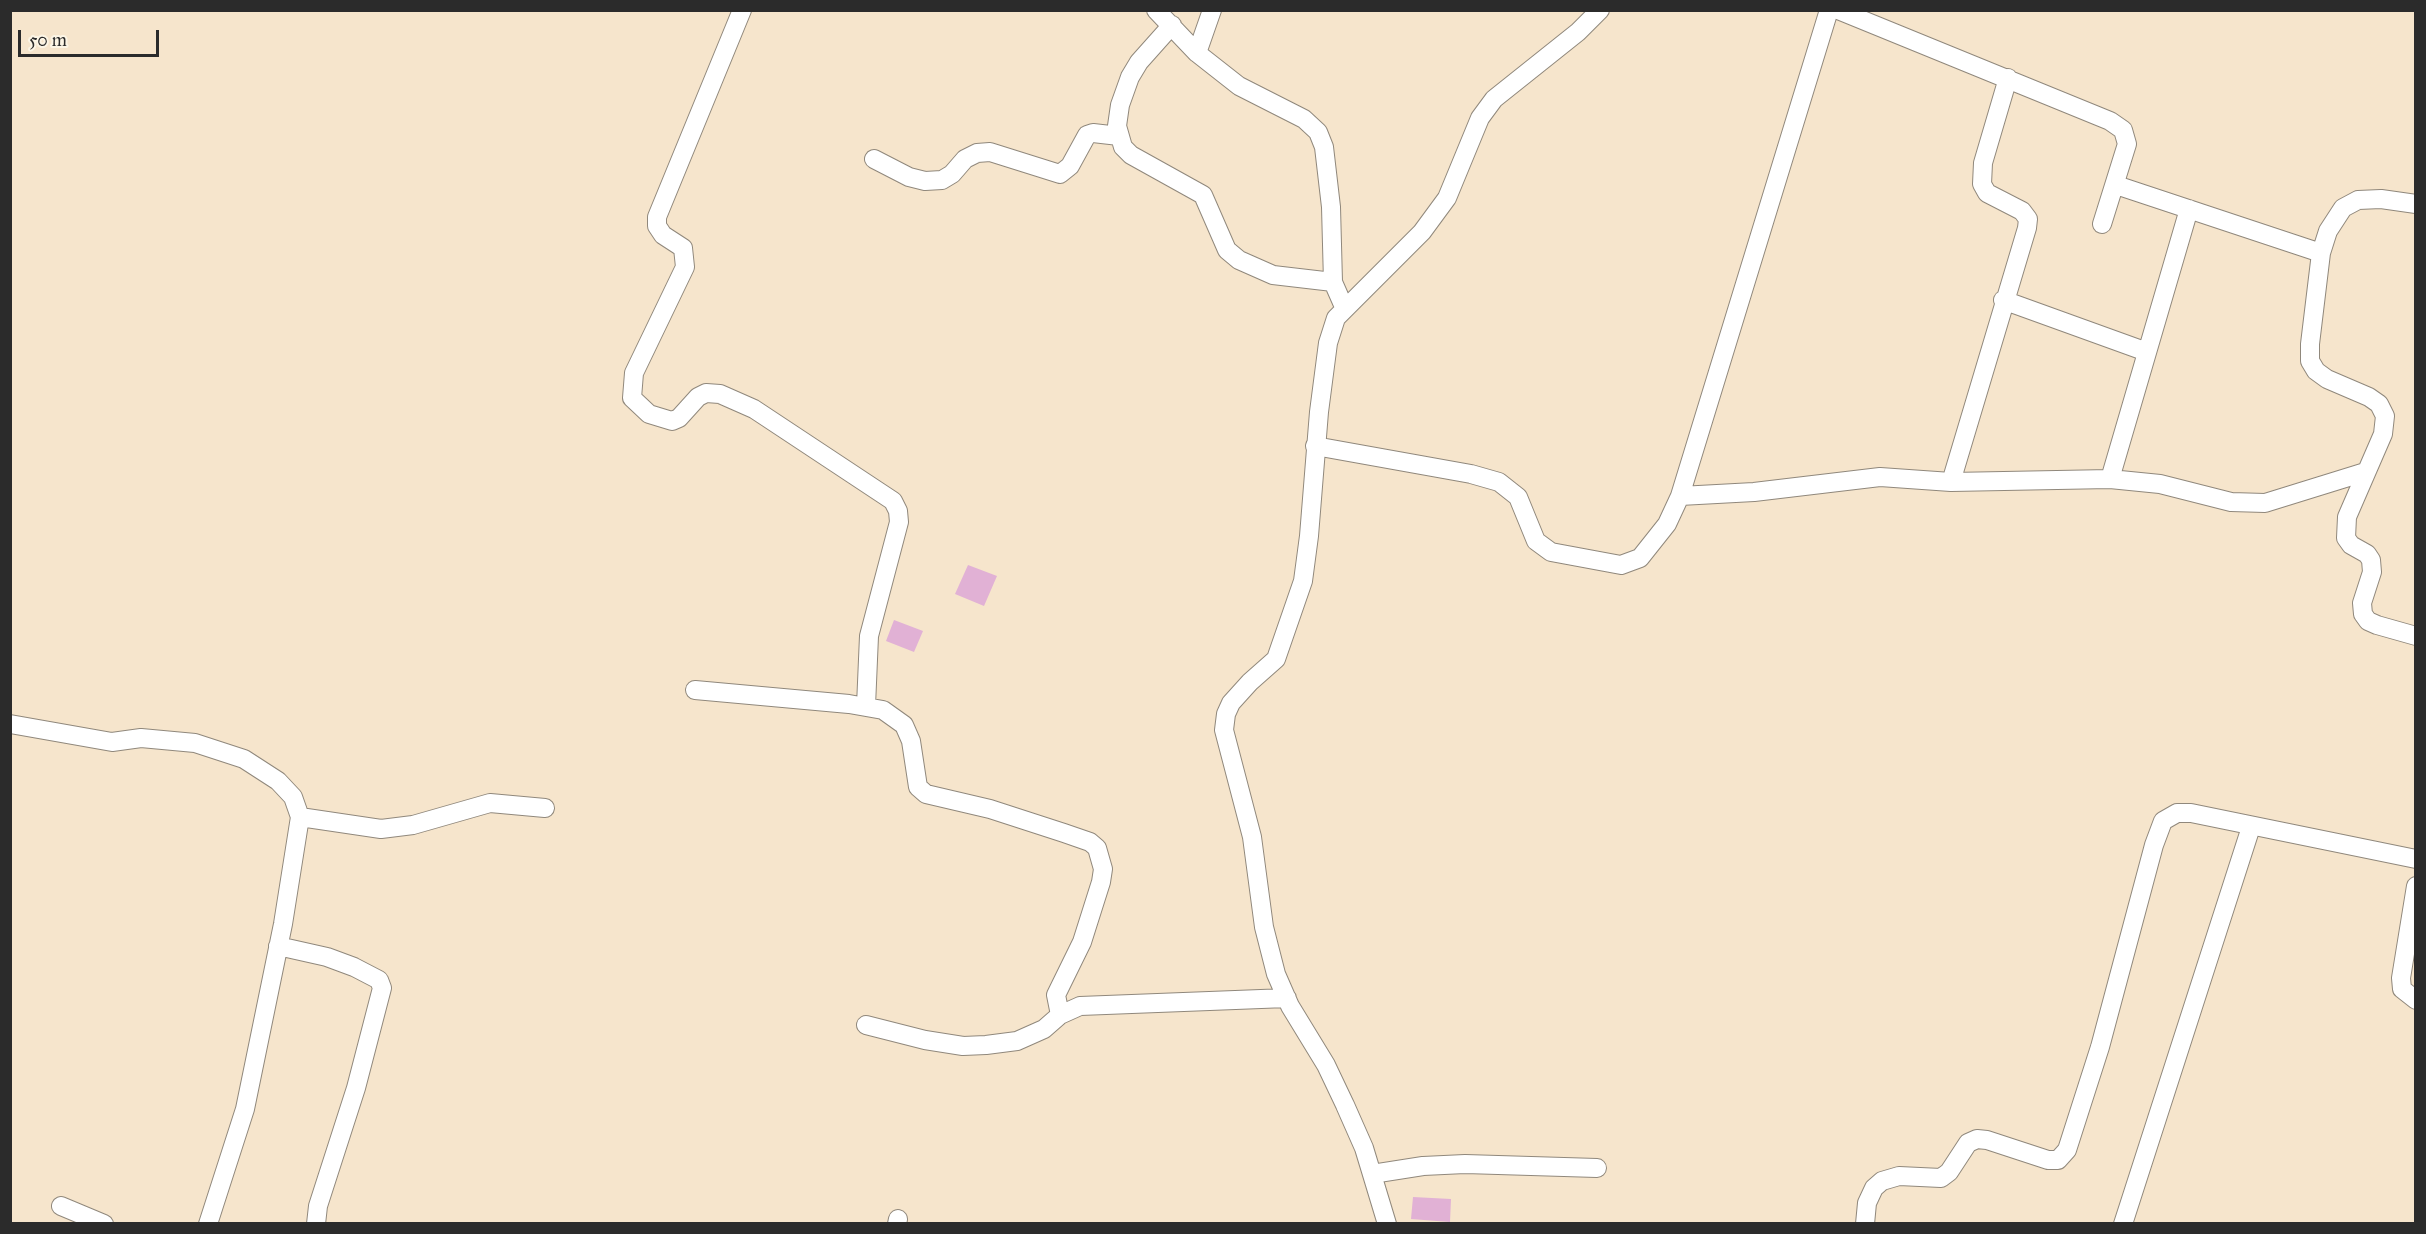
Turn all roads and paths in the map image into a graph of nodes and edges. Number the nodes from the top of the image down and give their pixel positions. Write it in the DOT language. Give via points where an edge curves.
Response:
graph roads {
  1 [pos="742,10"];
  2 [pos="1156,10"];
  3 [pos="1212,10"];
  4 [pos="1600,10"];
  5 [pos="1829,10"];
  6 [pos="1838,10"];
  7 [pos="1172,25"];
  8 [pos="1197,53"];
  9 [pos="2008,78"];
  10 [pos="1119,136"];
  11 [pos="874,159"];
  12 [pos="2116,185"];
  13 [pos="2415,204"];
  14 [pos="2189,209"];
  15 [pos="2103,224"];
  16 [pos="2321,253"];
  17 [pos="1334,282"];
  18 [pos="2003,300"];
  19 [pos="1344,307"];
  20 [pos="2147,352"];
  21 [pos="1315,446"];
  22 [pos="2365,472"];
  23 [pos="2110,479"];
  24 [pos="1951,482"];
  25 [pos="1680,496"];
  26 [pos="2415,636"];
  27 [pos="695,690"];
  28 [pos="866,706"];
  29 [pos="10,724"];
  30 [pos="545,808"];
  31 [pos="300,817"];
  32 [pos="2251,827"];
  33 [pos="2415,859"];
  34 [pos="2415,886"];
  35 [pos="278,946"];
  36 [pos="1287,998"];
  37 [pos="2415,1000"];
  38 [pos="1060,1015"];
  39 [pos="866,1025"];
  40 [pos="1597,1168"];
  41 [pos="1372,1174"];
  42 [pos="61,1206"];
  43 [pos="104,1224"];
  44 [pos="208,1224"];
  45 [pos="316,1224"];
  46 [pos="1387,1224"];
  47 [pos="1865,1224"];
  48 [pos="2123,1224"];
  1 -- 28 [label="street" via="657,217 663,235 683,248 685,267 634,373 632,398 650,414 672,421 698,397 720,394 754,409 893,501 899,522 869,636"];
  2 -- 7 [label="street"];
  3 -- 8 [label="street"];
  4 -- 19 [label="street" via="1494,99 1480,118 1447,198 1400,255"];
  5 -- 25 [label="street"];
  6 -- 9 [label="street"];
  7 -- 8 [label="street"];
  7 -- 10 [label="street" via="1130,77 1120,105"];
  8 -- 17 [label="street" via="1239,86 1304,119 1318,132 1324,147 1331,207"];
  9 -- 12 [label="street" via="2123,130 2127,144"];
  9 -- 18 [label="street" via="1983,163 1982,184 1987,193 2022,211 2028,219"];
  10 -- 11 [label="street" via="1087,135 1071,166 1060,174 990,152 965,159 942,180 925,180 909,177"];
  10 -- 17 [label="street" via="1131,155 1203,195 1227,250 1239,260 1273,275"];
  12 -- 14 [label="street"];
  12 -- 15 [label="street"];
  13 -- 16 [label="street" via="2358,200 2343,208 2328,231"];
  14 -- 16 [label="street"];
  14 -- 20 [label="street"];
  16 -- 22 [label="street" via="2310,361 2327,379 2379,404 2385,416 2383,434"];
  17 -- 19 [label="street"];
  18 -- 20 [label="street"];
  18 -- 24 [label="street"];
  19 -- 21 [label="street" via="1328,343"];
  20 -- 23 [label="street"];
  21 -- 25 [label="street" via="1499,482 1518,497 1536,541 1551,552 1621,565 1640,558 1667,524"];
  21 -- 36 [label="street" via="1303,581 1290,623 1276,659 1231,703 1224,729 1252,837 1264,927 1276,974"];
  22 -- 23 [label="street" via="2265,503 2231,502 2160,484"];
  22 -- 26 [label="street" via="2345,528 2351,545 2371,560 2363,614 2377,625"];
  23 -- 24 [label="street"];
  24 -- 25 [label="street" via="1880,477 1754,492"];
  27 -- 28 [label="street"];
  28 -- 38 [label="street" via="883,710 904,725 911,741 916,781 926,794 990,809 1090,842 1097,848 1103,869 1101,882 1082,942 1056,995"];
  29 -- 31 [label="street" via="112,742 141,738 195,743 244,759 278,781 293,797"];
  30 -- 31 [label="street" via="490,803 413,825 381,829"];
  31 -- 35 [label="street"];
  32 -- 33 [label="street"];
  32 -- 47 [label="street" via="2191,813 2177,813 2163,821 2100,1047 2067,1150 2058,1160 1977,1139 1968,1143 1941,1178 1899,1176 1882,1181 1867,1203"];
  32 -- 48 [label="street"];
  34 -- 37 [label="street" via="2401,978 2402,989"];
  35 -- 44 [label="street" via="245,1109"];
  35 -- 45 [label="street" via="354,966 379,980 382,988"];
  36 -- 38 [label="street" via="1080,1006"];
  36 -- 41 [label="street" via="1326,1065"];
  38 -- 39 [label="street" via="1044,1029 1017,1041 986,1046 925,1040"];
  40 -- 41 [label="street" via="1466,1164"];
  41 -- 46 [label="street"];
  42 -- 43 [label="street"];
}
